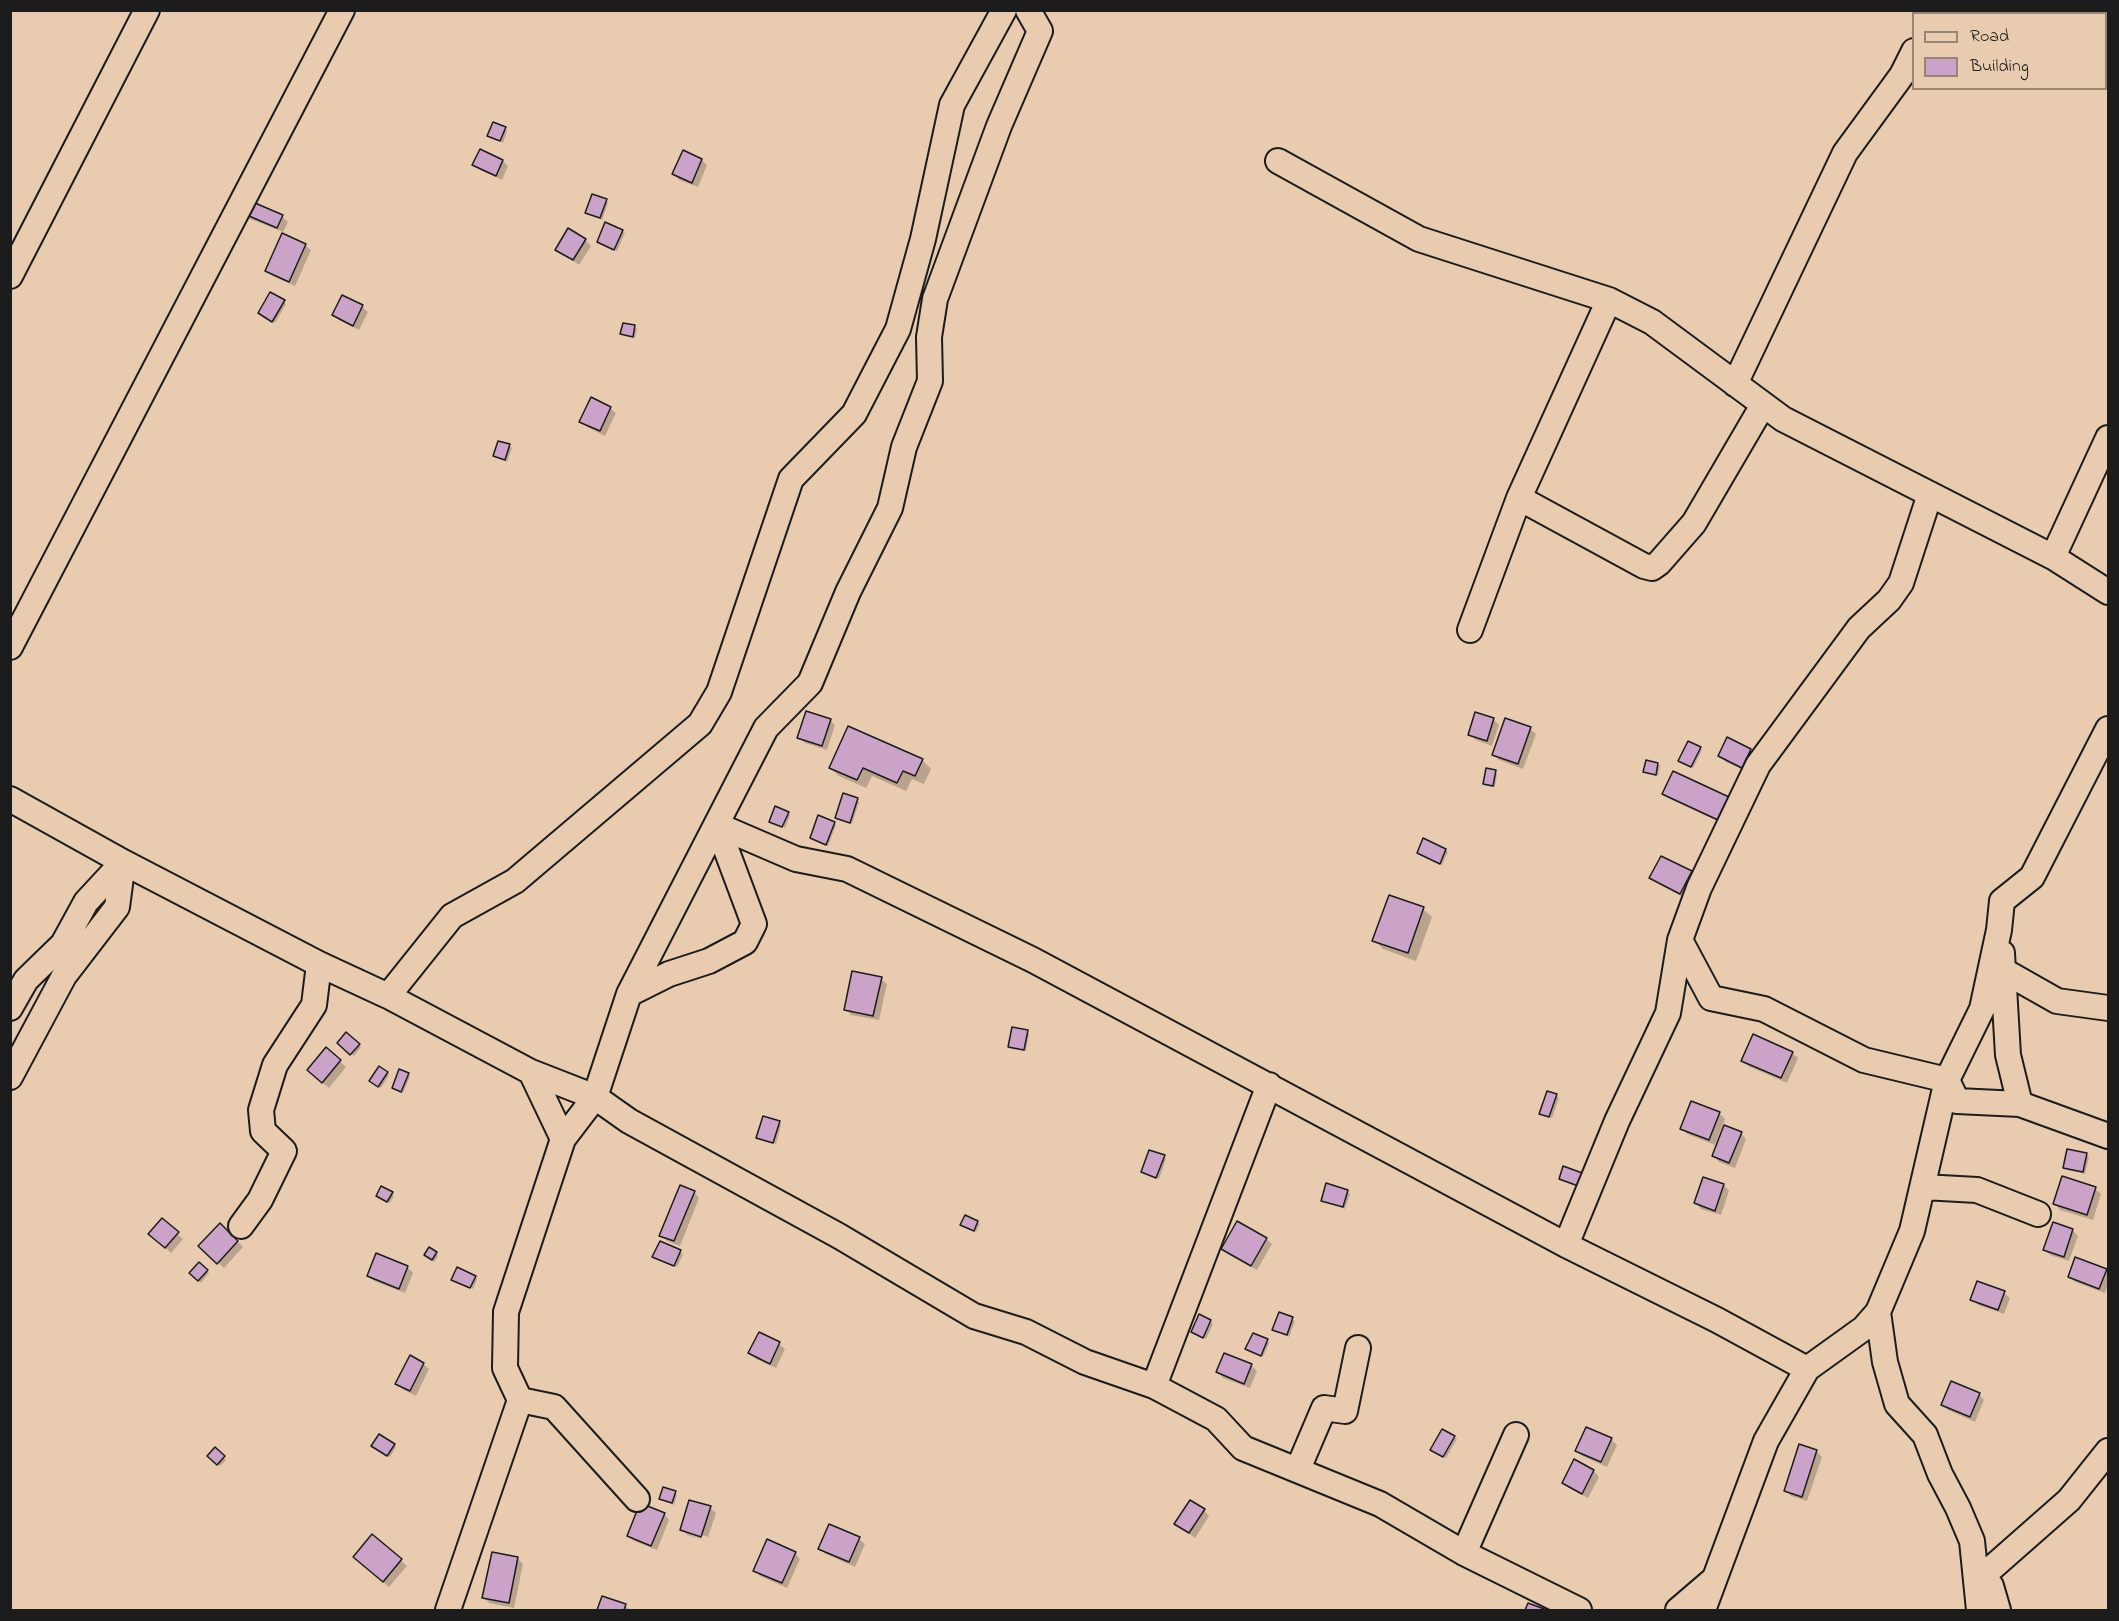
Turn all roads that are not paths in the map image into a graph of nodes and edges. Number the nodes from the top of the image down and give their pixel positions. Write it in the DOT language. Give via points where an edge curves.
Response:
graph roads {
  1 [pos="147,10"];
  2 [pos="342,10"];
  3 [pos="1004,10"];
  4 [pos="1028,10"];
  5 [pos="1912,55"];
  6 [pos="1278,161"];
  7 [pos="10,276"];
  8 [pos="935,299"];
  9 [pos="1609,300"];
  10 [pos="898,328"];
  11 [pos="1735,384"];
  12 [pos="1763,405"];
  13 [pos="2109,438"];
  14 [pos="1930,494"];
  15 [pos="1519,498"];
  16 [pos="2053,557"];
  17 [pos="2109,592"];
  18 [pos="1470,630"];
  19 [pos="10,647"];
  20 [pos="2109,729"];
  21 [pos="10,799"];
  22 [pos="717,825"];
  23 [pos="123,862"];
  24 [pos="1999,930"];
  25 [pos="1680,940"];
  26 [pos="319,964"];
  27 [pos="2004,971"];
  28 [pos="629,994"];
  29 [pos="388,996"];
  30 [pos="10,1008"];
  31 [pos="2109,1008"];
  32 [pos="531,1072"];
  33 [pos="10,1077"];
  34 [pos="1947,1080"];
  35 [pos="1269,1085"];
  36 [pos="595,1097"];
  37 [pos="2020,1104"];
  38 [pos="2109,1137"];
  39 [pos="563,1139"];
  40 [pos="1923,1187"];
  41 [pos="2038,1214"];
  42 [pos="241,1226"];
  43 [pos="1566,1245"];
  44 [pos="1878,1312"];
  45 [pos="1358,1348"];
  46 [pos="1807,1369"];
  47 [pos="1154,1386"];
  48 [pos="520,1400"];
  49 [pos="1516,1435"];
  50 [pos="2109,1452"];
  51 [pos="1298,1469"];
  52 [pos="637,1499"];
  53 [pos="1464,1553"];
  54 [pos="1713,1580"];
  55 [pos="1977,1581"];
  56 [pos="448,1611"];
  57 [pos="1578,1611"];
  58 [pos="1678,1611"];
  59 [pos="1703,1611"];
  60 [pos="1978,1611"];
  61 [pos="1998,1611"];
  1 -- 7 [label="street"];
  2 -- 19 [label="street"];
  3 -- 10 [label="street" via="952,105 923,239"];
  4 -- 8 [label="street" via="1040,31 999,126"];
  5 -- 11 [label="street" via="1902,75 1845,153"];
  6 -- 9 [label="street" via="1419,239"];
  8 -- 10 [label="street"];
  8 -- 22 [label="street" via="929,337 930,381 904,447 890,508 848,592 810,682 766,728"];
  9 -- 11 [label="street" via="1652,322"];
  9 -- 15 [label="street"];
  10 -- 29 [label="street" via="854,414 791,479 719,692 700,724 515,881 452,916"];
  11 -- 12 [label="street"];
  12 -- 14 [label="street"];
  12 -- 15 [label="street" via="1694,522 1652,568"];
  13 -- 16 [label="street"];
  14 -- 16 [label="street"];
  14 -- 25 [label="street" via="1901,583 1859,628 1758,765 1699,888"];
  15 -- 18 [label="street"];
  16 -- 17 [label="street"];
  20 -- 24 [label="street" via="2032,877 2002,901"];
  21 -- 23 [label="street"];
  22 -- 28 [label="street"];
  22 -- 28 [label="street" via="754,924 745,942"];
  22 -- 35 [label="street" via="796,859 847,869 1033,960"];
  23 -- 26 [label="street"];
  23 -- 30 [label="street" via="86,902 63,944 26,980"];
  23 -- 33 [label="street" via="117,908 64,975"];
  24 -- 27 [label="street"];
  24 -- 34 [label="street" via="1982,1009"];
  25 -- 34 [label="street" via="1711,998 1764,1009 1864,1060"];
  25 -- 43 [label="street" via="1668,1013 1617,1121"];
  26 -- 29 [label="street"];
  26 -- 42 [label="street" via="314,1005 275,1065 261,1110 263,1131 284,1151 260,1200"];
  27 -- 31 [label="street" via="2057,1001"];
  27 -- 37 [label="street" via="2008,1055"];
  28 -- 36 [label="street"];
  29 -- 32 [label="street"];
  32 -- 36 [label="street"];
  32 -- 39 [label="street"];
  34 -- 37 [label="street" via="1957,1101"];
  34 -- 40 [label="street"];
  35 -- 43 [label="street"];
  35 -- 47 [label="street"];
  36 -- 39 [label="street"];
  36 -- 47 [label="street" via="974,1316 1026,1332 1085,1362"];
  37 -- 38 [label="street"];
  39 -- 48 [label="street" via="506,1312 505,1368"];
  40 -- 41 [label="street" via="1977,1190"];
  40 -- 44 [label="street" via="1912,1231"];
  43 -- 46 [label="street"];
  44 -- 46 [label="street" via="1864,1328"];
  44 -- 55 [label="street" via="1885,1362 1897,1404 1925,1435 1958,1508 1971,1541"];
  45 -- 51 [label="street" via="1345,1411 1324,1408"];
  46 -- 54 [label="street" via="1766,1441"];
  47 -- 51 [label="street" via="1216,1419 1243,1448"];
  48 -- 52 [label="street" via="554,1407"];
  48 -- 56 [label="street"];
  49 -- 53 [label="street"];
  50 -- 55 [label="street" via="2069,1500"];
  51 -- 53 [label="street" via="1380,1504"];
  53 -- 57 [label="street"];
  54 -- 58 [label="street"];
  54 -- 59 [label="street"];
  55 -- 60 [label="street"];
  55 -- 61 [label="street" via="1991,1586"];
}
